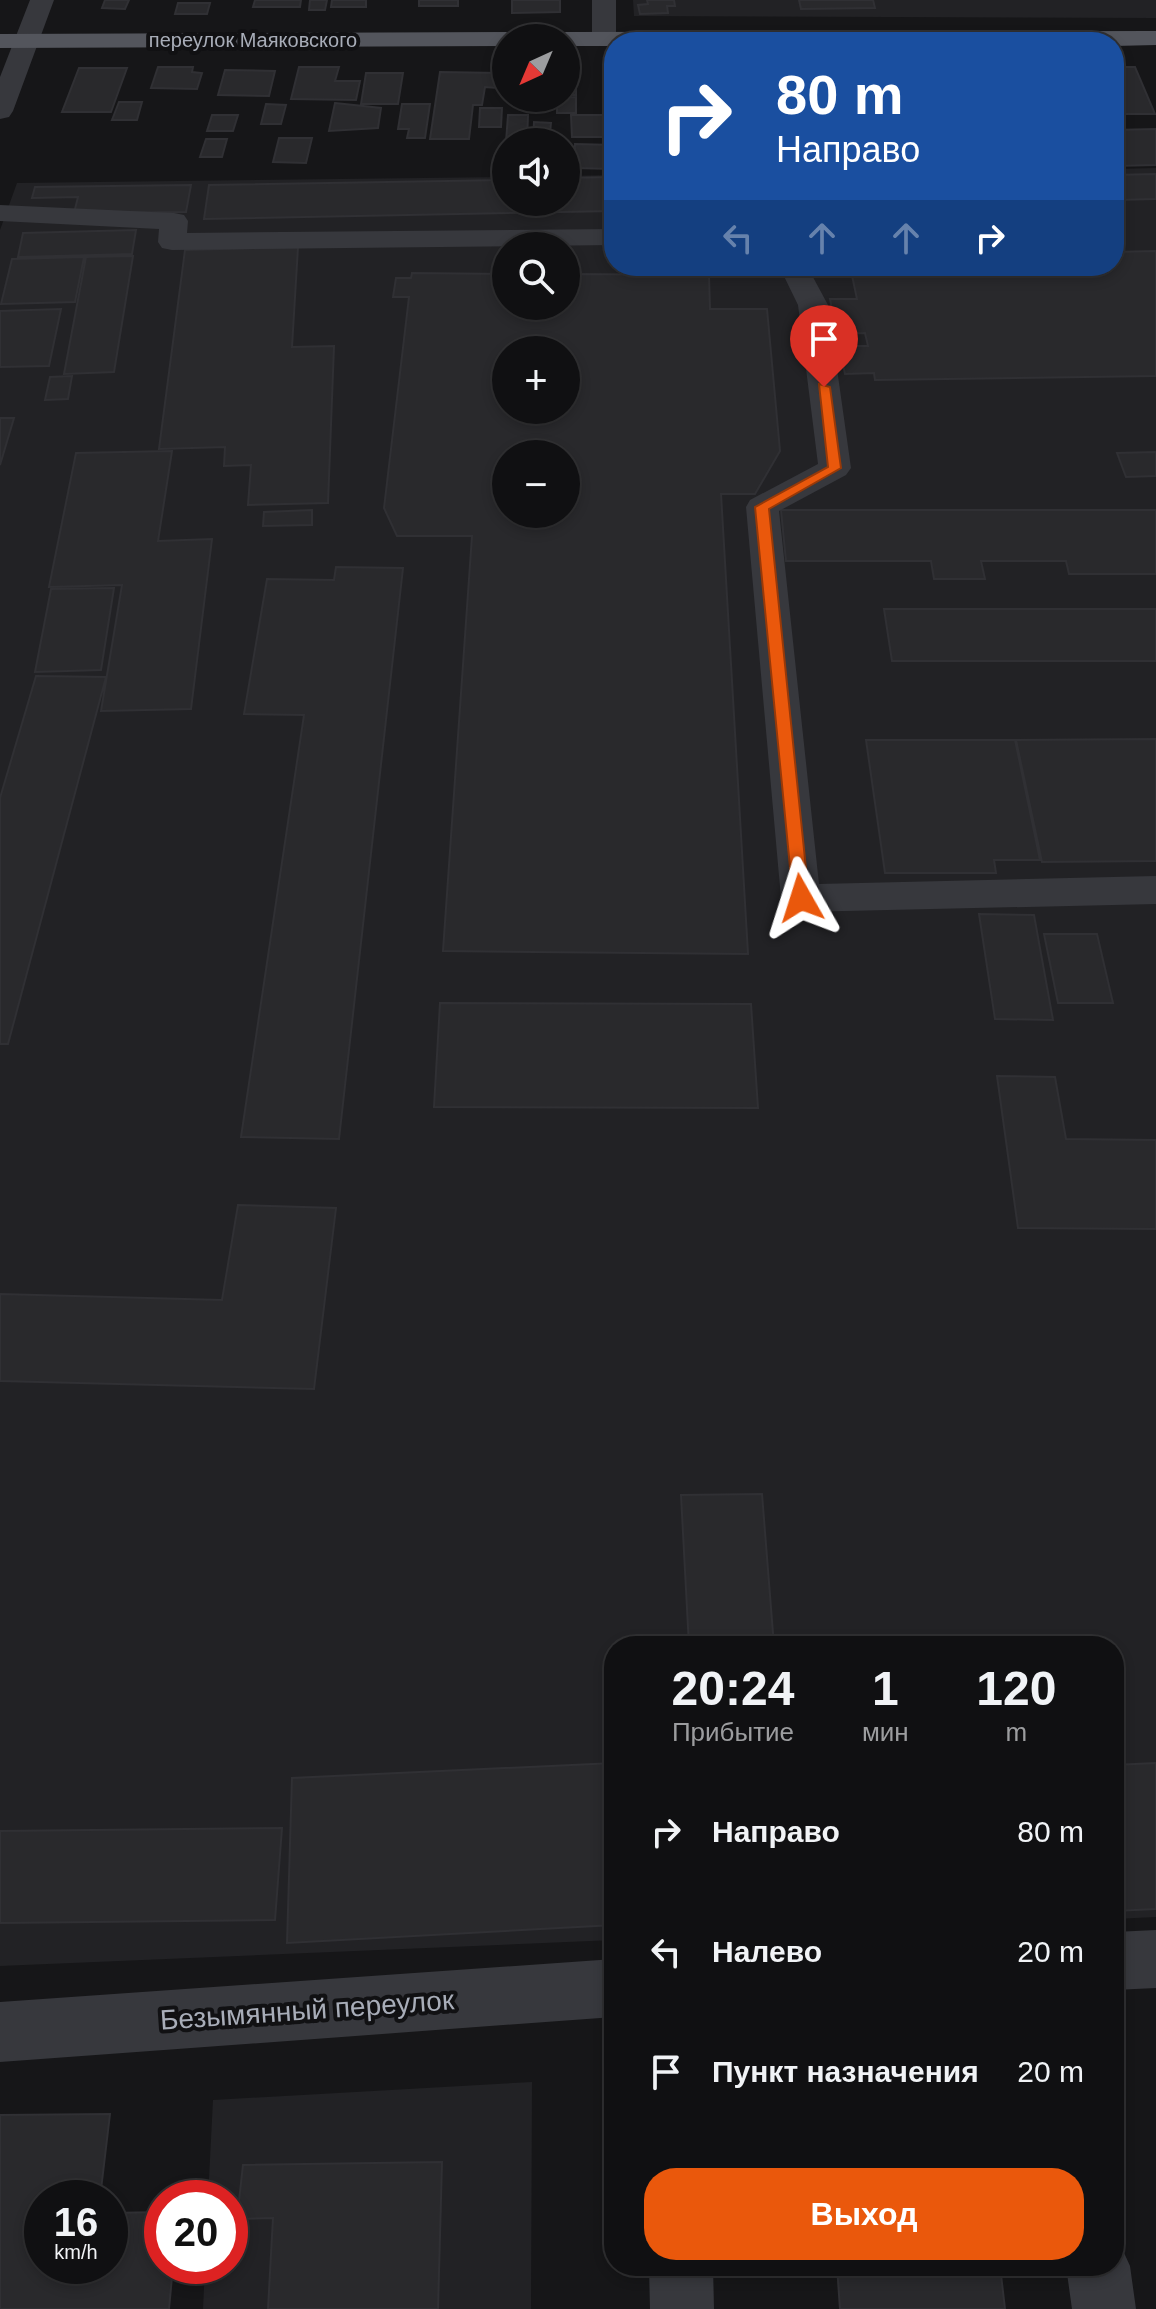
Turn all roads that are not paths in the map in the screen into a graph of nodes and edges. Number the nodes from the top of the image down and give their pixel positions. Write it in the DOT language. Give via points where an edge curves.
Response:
graph roads {
  1 [pos="42,0"];
  2 [pos="604,0"];
  3 [pos="1124,38"];
  4 [pos="1156,38"];
  5 [pos="492,39"];
  6 [pos="580,39"];
  7 [pos="604,39"];
  8 [pos="0,41"];
  9 [pos="27,41"];
  10 [pos="0,111"];
  11 [pos="0,213"];
  12 [pos="604,237"];
  13 [pos="798,276"];
  14 [pos="1156,890"];
  15 [pos="1156,1959"];
  16 [pos="1124,1961"];
  17 [pos="604,1989"];
  18 [pos="0,2032"];
  19 [pos="681,2276"];
  20 [pos="1099,2276"];
  21 [pos="682,2309"];
  22 [pos="1104,2309"];
  1 -- 9 [label="street"];
  2 -- 7 [label="street"];
  3 -- 4 [label="main road"];
  5 -- 9 [label="main road, переулок Маяковского"];
  6 -- 7 [label="main road"];
  8 -- 9 [label="main road, переулок Маяковского"];
  9 -- 10 [label="street"];
  11 -- 12 [label="street" via="174,221 172,242"];
  13 -- 14 [label="street" via="813,305 835,468 762,507 801,898"];
  15 -- 16 [label="street"];
  17 -- 18 [label="street, Безымянный переулок"];
  19 -- 21 [label="street"];
  20 -- 22 [label="street"];
}
